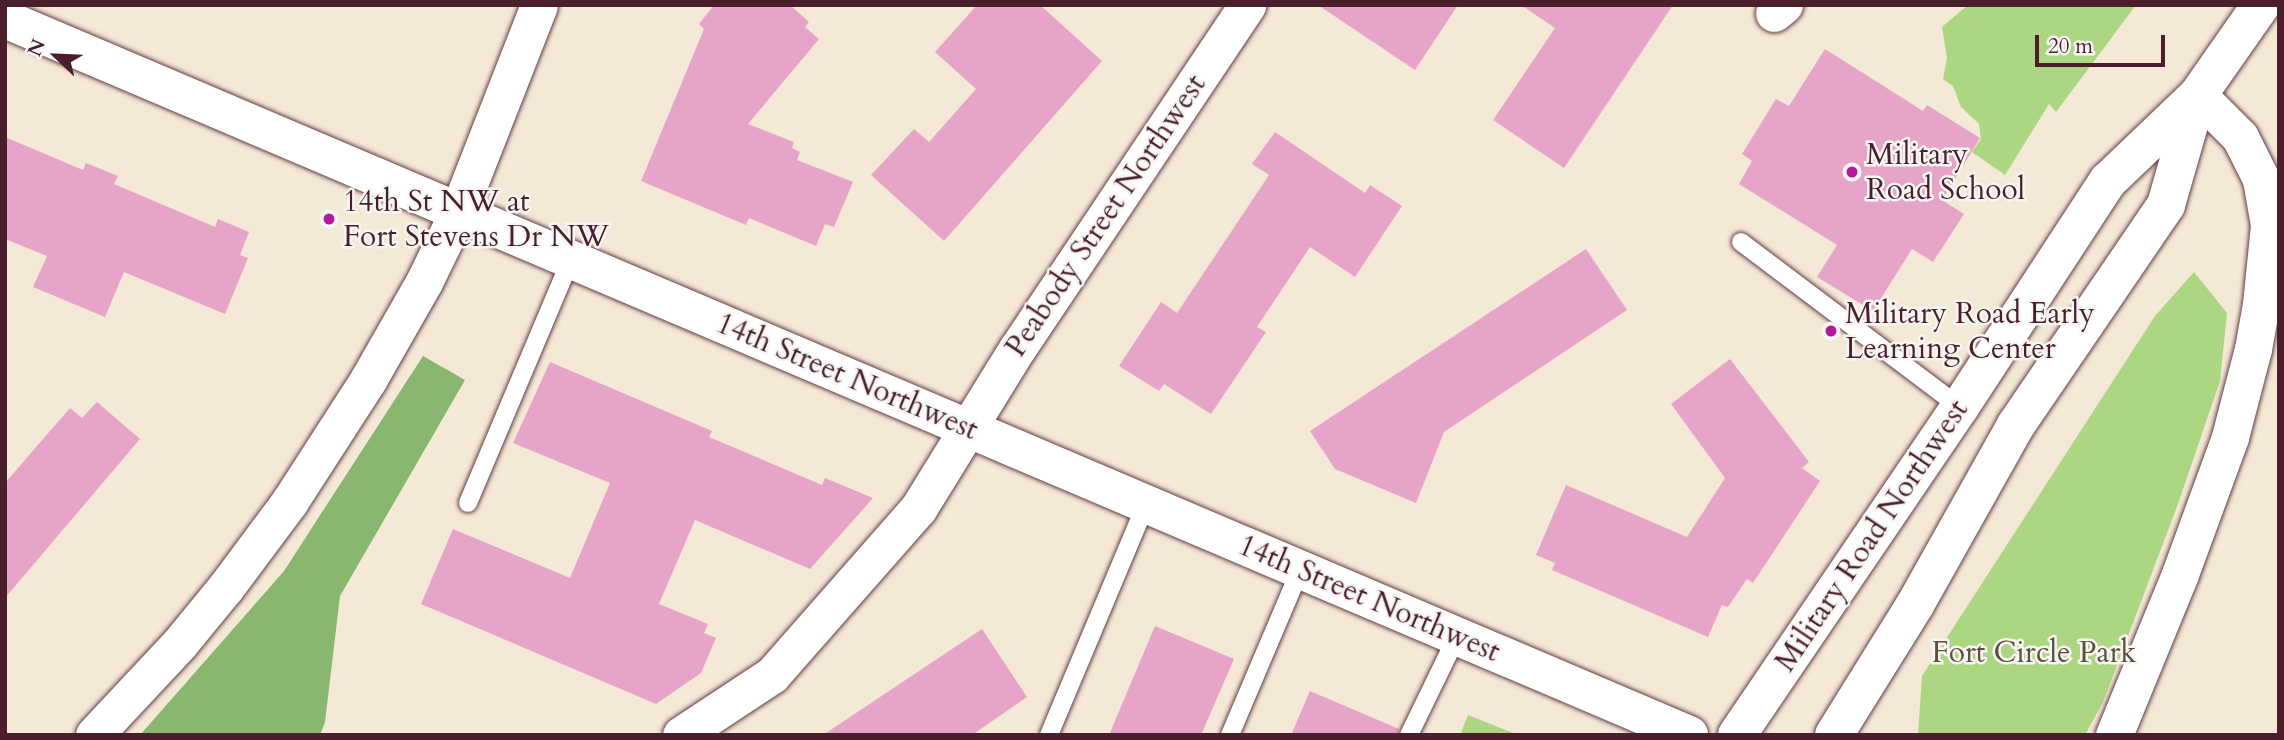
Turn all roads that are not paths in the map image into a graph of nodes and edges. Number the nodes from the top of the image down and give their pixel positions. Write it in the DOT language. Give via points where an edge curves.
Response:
graph roads {
  1 [pos="539,5"];
  2 [pos="1247,5"];
  3 [pos="2261,5"];
  4 [pos="5,19"];
  5 [pos="2198,95"];
  6 [pos="458,212"];
  7 [pos="1741,242"];
  8 [pos="571,259"];
  9 [pos="1961,407"];
  10 [pos="969,429"];
  11 [pos="468,503"];
  12 [pos="1146,504"];
  13 [pos="1300,570"];
  14 [pos="1457,636"];
  15 [pos="94,735"];
  16 [pos="681,735"];
  17 [pos="1049,735"];
  18 [pos="1230,735"];
  19 [pos="1409,735"];
  20 [pos="1689,735"];
  21 [pos="1737,735"];
  22 [pos="1834,735"];
  23 [pos="2114,735"];
  1 -- 6 [label="street"];
  2 -- 10 [label="street, Peabody Street Northwest" via="1017,349"];
  3 -- 5 [label="street"];
  4 -- 6 [label="street, 14th Street Northwest"];
  5 -- 9 [label="street, Military Road Northwest" via="2108,181"];
  5 -- 22 [label="street, Military Road Northwest" via="2166,205 2016,425 1915,605"];
  5 -- 23 [label="street" via="2240,137 2252,157 2267,201 2267,259 2256,338 2230,437"];
  6 -- 8 [label="street, 14th Street Northwest"];
  6 -- 15 [label="street" via="386,350 290,500 180,643"];
  7 -- 9 [label="lane"];
  8 -- 10 [label="street, 14th Street Northwest"];
  8 -- 11 [label="lane"];
  9 -- 21 [label="street, Military Road Northwest"];
  10 -- 12 [label="street, 14th Street Northwest"];
  10 -- 16 [label="street, Peabody Street Northwest" via="918,509 772,675"];
  12 -- 13 [label="street, 14th Street Northwest"];
  12 -- 17 [label="lane"];
  13 -- 14 [label="street, 14th Street Northwest"];
  13 -- 18 [label="lane"];
  14 -- 19 [label="lane"];
  14 -- 20 [label="street, 14th Street Northwest"];
}
